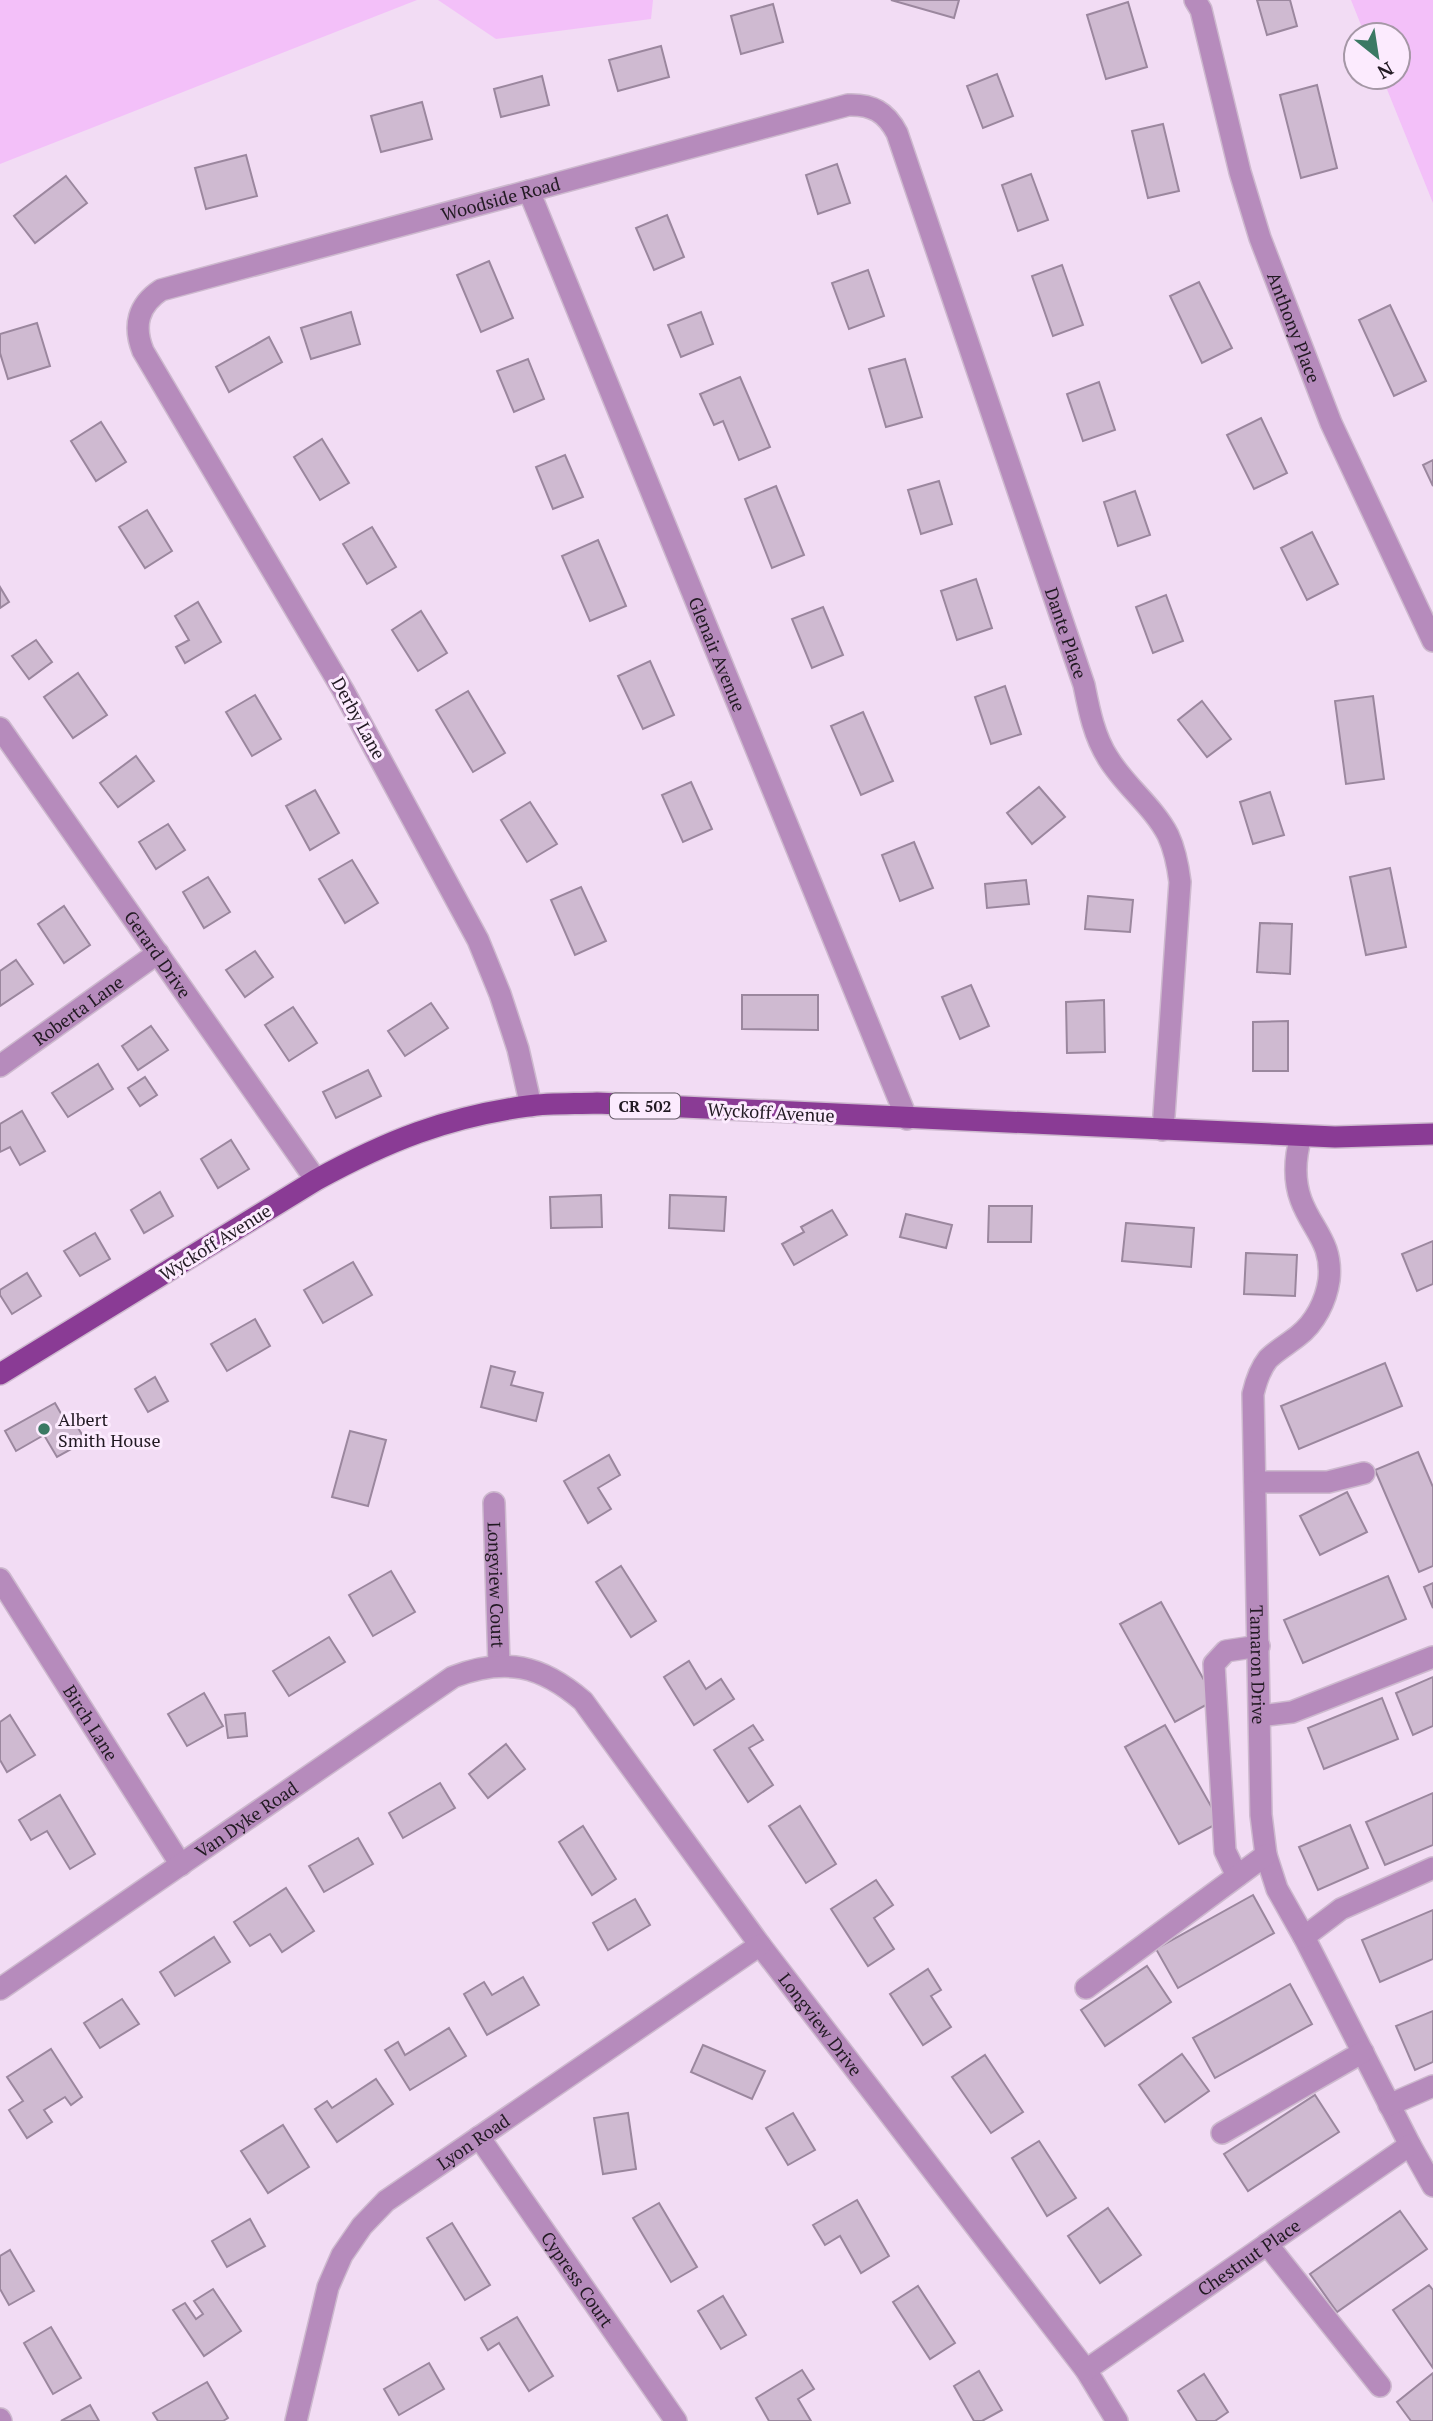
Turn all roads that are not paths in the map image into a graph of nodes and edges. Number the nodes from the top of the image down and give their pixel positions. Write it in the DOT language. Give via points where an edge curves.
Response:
graph roads {
  1 [pos="1195,0"];
  2 [pos="897,133"];
  3 [pos="529,191"];
  4 [pos="143,351"];
  5 [pos="1433,641"];
  6 [pos="0,728"];
  7 [pos="158,953"];
  8 [pos="0,1066"];
  9 [pos="531,1106"];
  10 [pos="907,1119"];
  11 [pos="1163,1130"];
  12 [pos="1433,1134"];
  13 [pos="1301,1136"];
  14 [pos="316,1180"];
  15 [pos="0,1374"];
  16 [pos="1364,1473"];
  17 [pos="1255,1482"];
  18 [pos="494,1503"];
  19 [pos="0,1579"];
  20 [pos="1259,1646"];
  21 [pos="1433,1657"];
  22 [pos="499,1665"];
  23 [pos="1260,1716"];
  24 [pos="1266,1855"];
  25 [pos="181,1865"];
  26 [pos="1433,1868"];
  27 [pos="1237,1876"];
  28 [pos="1304,1937"];
  29 [pos="760,1945"];
  30 [pos="1086,1988"];
  31 [pos="0,1989"];
  32 [pos="1363,2052"];
  33 [pos="1433,2086"];
  34 [pos="1389,2105"];
  35 [pos="1222,2133"];
  36 [pos="479,2137"];
  37 [pos="1410,2145"];
  38 [pos="1433,2186"];
  39 [pos="1267,2244"];
  40 [pos="1086,2370"];
  41 [pos="1380,2386"];
  42 [pos="296,2421"];
  43 [pos="676,2421"];
  44 [pos="1117,2421"];
  1 -- 5 [label="street, Anthony Place" via="1260,238 1331,423"];
  2 -- 3 [label="street, Woodside Road" via="878,110 848,105"];
  2 -- 11 [label="street, Dante Place" via="1084,685 1092,723 1106,755 1152,812 1176,856 1180,882"];
  3 -- 4 [label="street, Woodside Road" via="162,290 141,310 137,324"];
  3 -- 10 [label="street, Glenair Avenue"];
  4 -- 9 [label="street, Derby Lane" via="337,678 478,940 518,1049"];
  6 -- 7 [label="street, Gerard Drive"];
  7 -- 8 [label="street, Roberta Lane"];
  7 -- 14 [label="street, Gerard Drive"];
  9 -- 10 [label="main road, Wyckoff Avenue / CR 502" via="597,1103"];
  9 -- 14 [label="main road, Wyckoff Avenue / CR 502" via="420,1130"];
  10 -- 11 [label="main road, Wyckoff Avenue / CR 502"];
  11 -- 13 [label="main road, Wyckoff Avenue / CR 502"];
  12 -- 13 [label="main road, Wyckoff Avenue / CR 502"];
  13 -- 17 [label="street, Tamaron Drive" via="1296,1179 1301,1201 1322,1238 1329,1280 1314,1319 1267,1361 1257,1377 1253,1394"];
  14 -- 15 [label="main road, Wyckoff Avenue / CR 502"];
  16 -- 17 [label="street" via="1328,1482"];
  17 -- 20 [label="street, Tamaron Drive"];
  18 -- 22 [label="street, Longview Court"];
  19 -- 25 [label="street, Birch Lane"];
  20 -- 23 [label="street, Tamaron Drive"];
  20 -- 27 [label="street" via="1226,1651 1214,1664 1225,1851"];
  21 -- 23 [label="street" via="1292,1712"];
  22 -- 25 [label="street, Van Dyke Road" via="453,1677"];
  22 -- 29 [label="street, Longview Drive" via="543,1673 583,1701"];
  23 -- 24 [label="street, Tamaron Drive"];
  24 -- 27 [label="street"];
  24 -- 28 [label="street, Tamaron Drive" via="1277,1889"];
  25 -- 31 [label="street, Van Dyke Road"];
  26 -- 28 [label="street" via="1342,1909"];
  27 -- 30 [label="street"];
  28 -- 32 [label="street, Tamaron Drive"];
  29 -- 36 [label="street, Lyon Road"];
  29 -- 40 [label="street, Longview Drive"];
  32 -- 34 [label="street, Tamaron Drive"];
  32 -- 35 [label="street"];
  33 -- 34 [label="street"];
  34 -- 37 [label="street, Tamaron Drive"];
  36 -- 42 [label="street, Lyon Road" via="386,2202 342,2255 328,2287"];
  36 -- 43 [label="street, Cypress Court"];
  37 -- 38 [label="street, Tamaron Drive"];
  37 -- 39 [label="street, Chestnut Place"];
  39 -- 40 [label="street, Chestnut Place"];
  39 -- 41 [label="street"];
  40 -- 44 [label="street, Longview Drive"];
}
